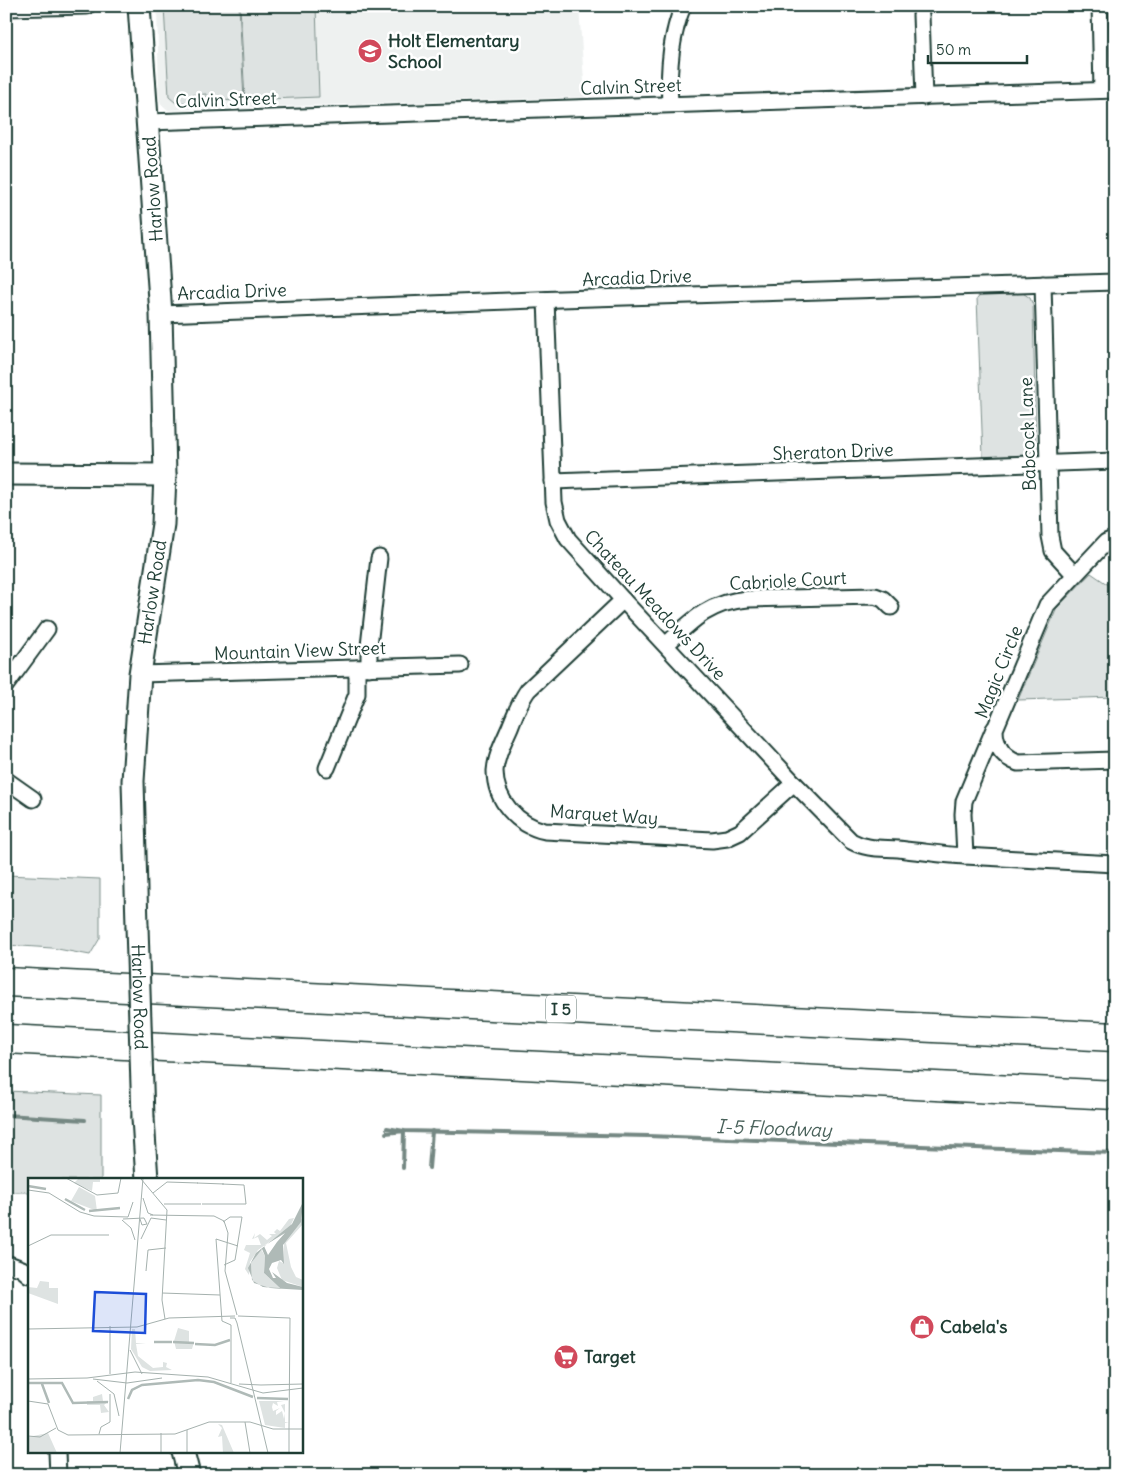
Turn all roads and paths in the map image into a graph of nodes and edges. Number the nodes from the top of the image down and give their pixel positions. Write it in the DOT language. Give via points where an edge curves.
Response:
graph roads {
  1 [pos="87,6"];
  2 [pos="140,6"];
  3 [pos="682,6"];
  4 [pos="1100,6"];
  5 [pos="6,8"];
  6 [pos="921,15"];
  7 [pos="1109,90"];
  8 [pos="924,97"];
  9 [pos="670,104"];
  10 [pos="148,122"];
  11 [pos="1115,282"];
  12 [pos="1043,284"];
  13 [pos="546,300"];
  14 [pos="161,314"];
  15 [pos="1115,461"];
  16 [pos="1048,463"];
  17 [pos="6,474"];
  18 [pos="165,475"];
  19 [pos="553,480"];
  20 [pos="1110,540"];
  21 [pos="380,558"];
  22 [pos="1074,574"];
  23 [pos="623,600"];
  24 [pos="891,608"];
  25 [pos="47,629"];
  26 [pos="666,645"];
  27 [pos="460,665"];
  28 [pos="363,668"];
  29 [pos="140,674"];
  30 [pos="6,684"];
  31 [pos="994,728"];
  32 [pos="1115,760"];
  33 [pos="326,768"];
  34 [pos="6,780"];
  35 [pos="794,783"];
  36 [pos="33,799"];
  37 [pos="965,856"];
  38 [pos="1115,864"];
  39 [pos="6,982"];
  40 [pos="1115,1037"];
  41 [pos="12,1039"];
  42 [pos="1115,1095"];
  43 [pos="146,1178"];
  44 [pos="6,1264"];
  45 [pos="28,1274"];
  46 [pos="57,1454"];
  47 [pos="184,1454"];
  48 [pos="58,1475"];
  49 [pos="189,1475"];
  1 -- 5 [label="street"];
  2 -- 10 [label="main road, Harlow Road"];
  3 -- 9 [label="street" via="670,60"];
  4 -- 7 [label="street"];
  6 -- 8 [label="street"];
  7 -- 8 [label="street, Calvin Street"];
  8 -- 9 [label="street, Calvin Street"];
  9 -- 10 [label="street, Calvin Street"];
  10 -- 14 [label="main road, Harlow Road"];
  11 -- 12 [label="street, Arcadia Drive"];
  12 -- 13 [label="street, Arcadia Drive"];
  12 -- 16 [label="street, Babcock Lane"];
  13 -- 14 [label="street, Arcadia Drive"];
  13 -- 19 [label="street, Chateau Meadows Drive"];
  14 -- 18 [label="main road, Harlow Road"];
  15 -- 16 [label="street, Sheraton Drive"];
  16 -- 19 [label="street, Sheraton Drive"];
  16 -- 22 [label="street, Babcock Lane" via="1051,541 1058,557"];
  17 -- 18 [label="main road"];
  18 -- 29 [label="main road, Harlow Road" via="163,524"];
  19 -- 23 [label="street, Chateau Meadows Drive" via="556,511 568,539"];
  20 -- 22 [label="street, Magic Circle"];
  21 -- 28 [label="street" via="369,646"];
  22 -- 31 [label="street, Magic Circle" via="1047,605"];
  23 -- 26 [label="street, Chateau Meadows Drive"];
  23 -- 35 [label="street, Marquet Way" via="522,699 499,753 495,771 498,791 513,814 532,828 545,831 712,840 740,832"];
  24 -- 26 [label="street, Cabriole Court" via="875,596 729,601 702,613"];
  25 -- 30 [label="street"];
  26 -- 35 [label="street, Chateau Meadows Drive"];
  27 -- 28 [label="street, Mountain View Street"];
  28 -- 29 [label="street, Mountain View Street"];
  28 -- 33 [label="street"];
  29 -- 43 [label="main road, Harlow Road, bridge" via="134,780"];
  31 -- 32 [label="street, Magic Circle" via="999,749 1018,763"];
  31 -- 37 [label="street" via="964,802"];
  34 -- 36 [label="street"];
  35 -- 37 [label="street, Chateau Meadows Drive" via="851,841 868,847"];
  37 -- 38 [label="street, Chateau Meadows Drive"];
  39 -- 40 [label="highway, I 5"];
  41 -- 42 [label="highway"];
  44 -- 45 [label="street"];
  46 -- 48 [label="street"];
  47 -- 49 [label="main road"];
}
